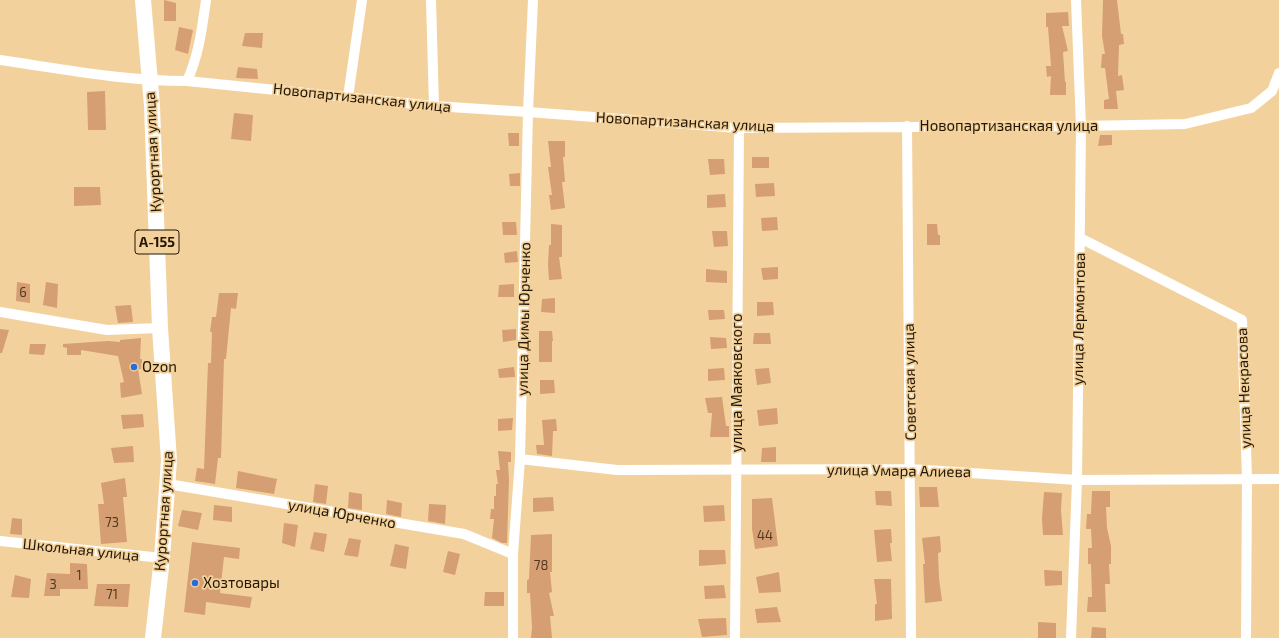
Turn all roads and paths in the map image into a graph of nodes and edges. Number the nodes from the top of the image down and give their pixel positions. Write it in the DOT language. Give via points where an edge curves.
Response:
graph roads {
  1 [pos="143,0"];
  2 [pos="206,0"];
  3 [pos="362,0"];
  4 [pos="431,0"];
  5 [pos="533,0"];
  6 [pos="1076,0"];
  7 [pos="0,60"];
  8 [pos="1279,73"];
  9 [pos="148,79"];
  10 [pos="187,81"];
  11 [pos="348,97"];
  12 [pos="434,106"];
  13 [pos="528,112"];
  14 [pos="907,126"];
  15 [pos="1081,126"];
  16 [pos="739,128"];
  17 [pos="1080,238"];
  18 [pos="0,312"];
  19 [pos="160,328"];
  20 [pos="520,459"];
  21 [pos="910,469"];
  22 [pos="737,470"];
  23 [pos="1247,479"];
  24 [pos="1279,479"];
  25 [pos="1077,480"];
  26 [pos="168,484"];
  27 [pos="0,541"];
  28 [pos="513,554"];
  29 [pos="162,558"];
  30 [pos="153,638"];
  31 [pos="513,638"];
  32 [pos="735,638"];
  33 [pos="911,638"];
  34 [pos="1071,638"];
  35 [pos="1246,638"];
  1 -- 9 [label="main road, Курортная улица / А-155"];
  2 -- 10 [label="street" via="198,51"];
  3 -- 11 [label="street"];
  4 -- 12 [label="street"];
  5 -- 13 [label="street, улица Димы Юрченко"];
  6 -- 15 [label="street, улица Лермонтова"];
  7 -- 9 [label="street" via="92,74"];
  8 -- 15 [label="street, Новопартизанская улица" via="1272,91 1251,108 1185,124"];
  9 -- 10 [label="street, Новопартизанская улица"];
  9 -- 19 [label="main road, Курортная улица / А-155" via="152,106"];
  10 -- 11 [label="street, Новопартизанская улица"];
  11 -- 12 [label="street, Новопартизанская улица"];
  12 -- 13 [label="street, Новопартизанская улица"];
  13 -- 16 [label="street, Новопартизанская улица"];
  13 -- 20 [label="street, улица Димы Юрченко"];
  14 -- 15 [label="street, Новопартизанская улица"];
  14 -- 16 [label="street, Новопартизанская улица"];
  14 -- 21 [label="street, Советская улица"];
  15 -- 17 [label="street, улица Лермонтова"];
  16 -- 22 [label="street, улица Маяковского"];
  17 -- 23 [label="street, улица Некрасова" via="1242,320"];
  17 -- 25 [label="street, улица Лермонтова"];
  18 -- 19 [label="street" via="107,330"];
  19 -- 26 [label="main road, Курортная улица / А-155" via="169,460"];
  20 -- 22 [label="street, улица Умара Алиева" via="617,470"];
  20 -- 28 [label="street, улица Димы Юрченко"];
  21 -- 22 [label="street, улица Умара Алиева"];
  21 -- 25 [label="street, улица Умара Алиева"];
  21 -- 33 [label="street, Советская улица"];
  22 -- 32 [label="street, улица Маяковского"];
  23 -- 24 [label="street, улица Умара Алиева"];
  23 -- 25 [label="street, улица Умара Алиева"];
  23 -- 35 [label="street, улица Некрасова"];
  25 -- 34 [label="street, улица Лермонтова"];
  26 -- 28 [label="street, улица Юрченко" via="464,534"];
  26 -- 29 [label="main road, Курортная улица / А-155"];
  27 -- 29 [label="street, Школьная улица"];
  28 -- 31 [label="street, улица Димы Юрченко"];
  29 -- 30 [label="main road, Курортная улица / А-155"];
}
